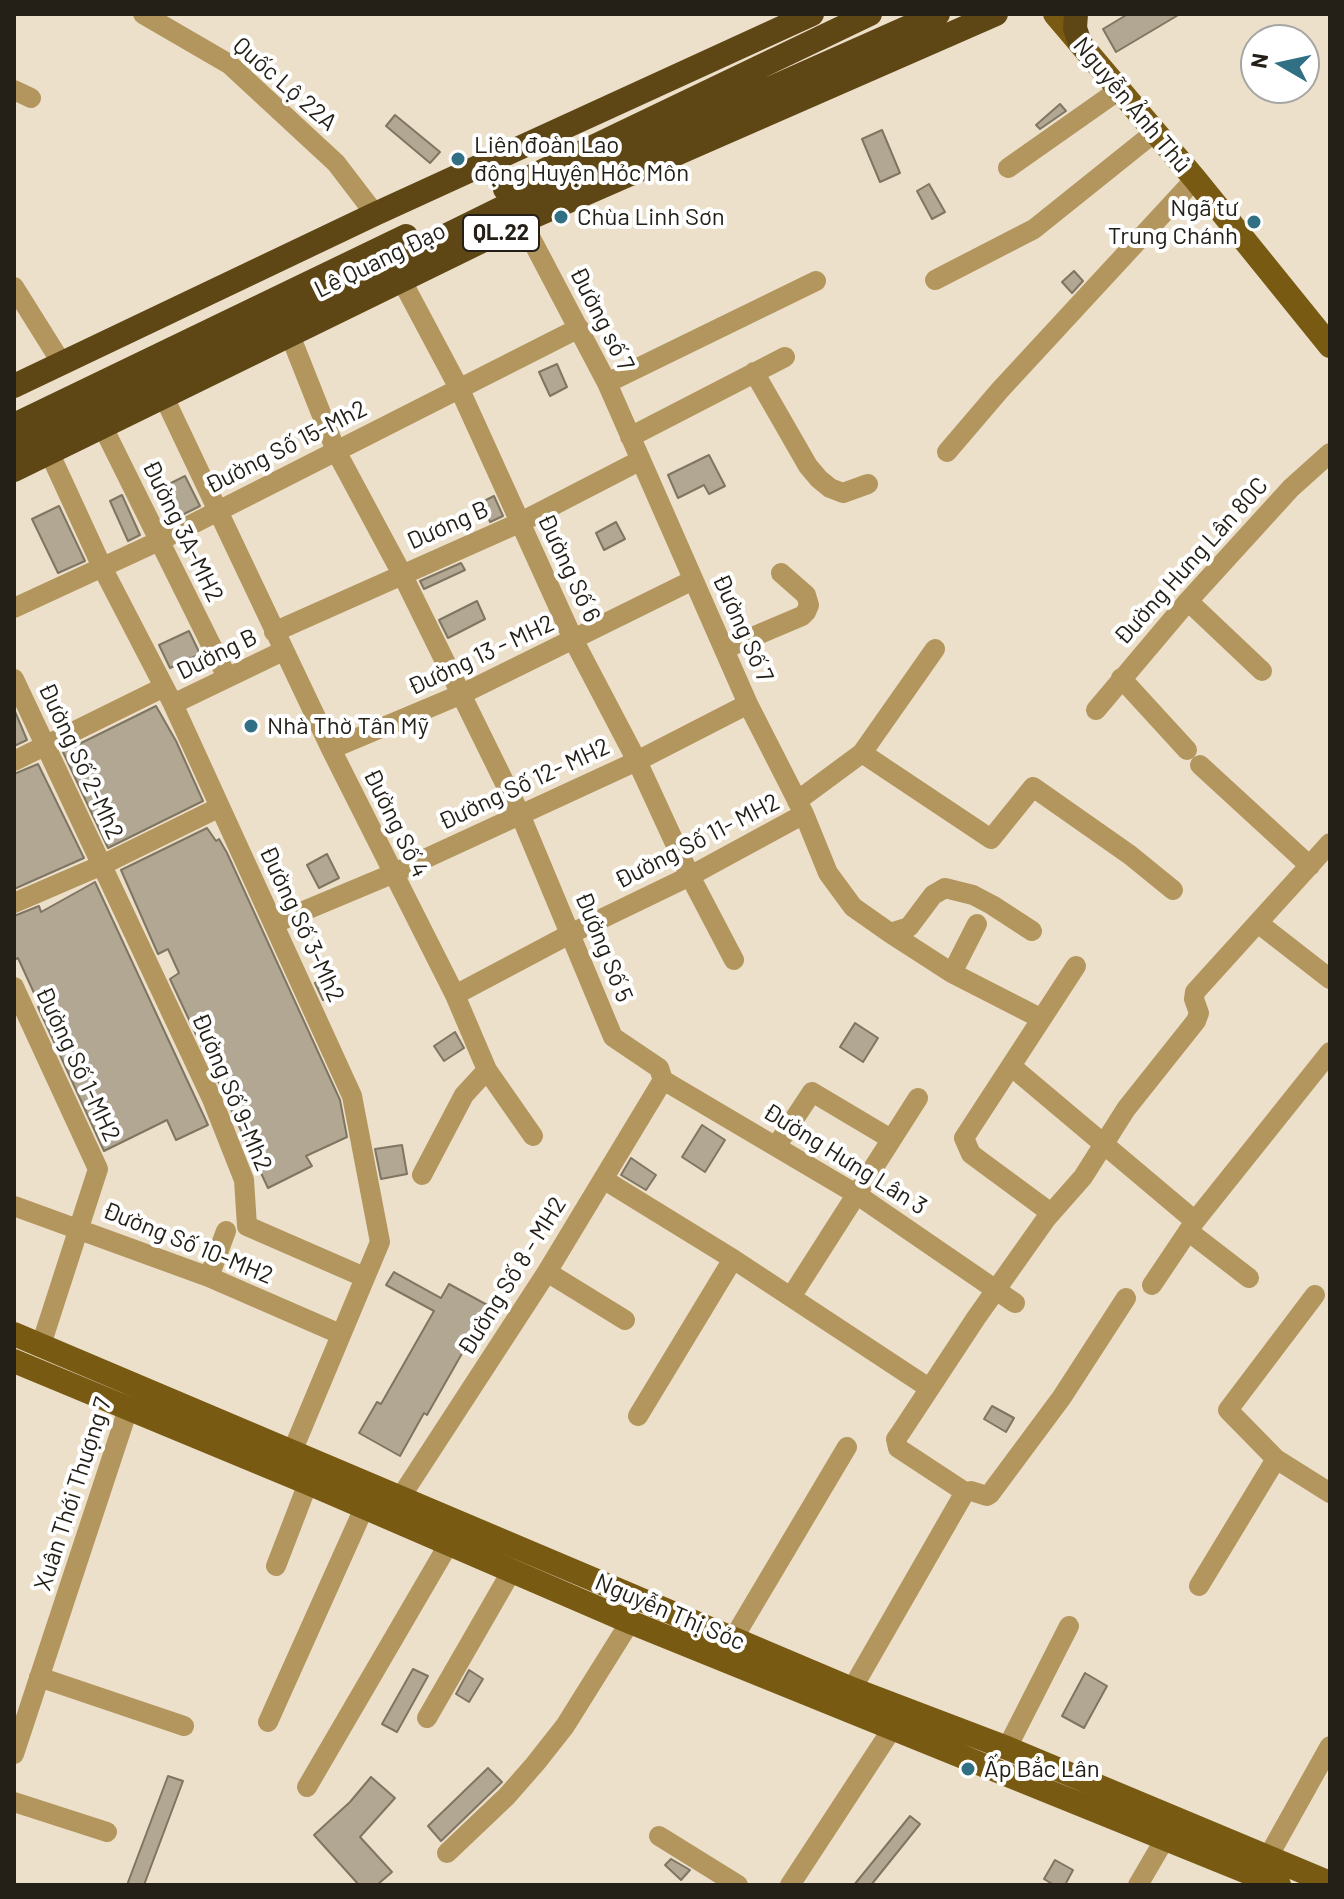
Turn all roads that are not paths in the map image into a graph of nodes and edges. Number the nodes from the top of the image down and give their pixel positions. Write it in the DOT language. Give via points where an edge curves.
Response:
graph roads {
  1 [pos="143,14"];
  2 [pos="812,14"];
  3 [pos="870,14"];
  4 [pos="938,14"];
  5 [pos="996,14"];
  6 [pos="1055,14"];
  7 [pos="1076,14"];
  8 [pos="1080,43"];
  9 [pos="1119,90"];
  10 [pos="1155,132"];
  11 [pos="1008,168"];
  12 [pos="1195,179"];
  13 [pos="518,212"];
  14 [pos="375,214"];
  15 [pos="935,280"];
  16 [pos="402,281"];
  17 [pos="816,281"];
  18 [pos="14,287"];
  19 [pos="579,328"];
  20 [pos="290,335"];
  21 [pos="1328,340"];
  22 [pos="785,357"];
  23 [pos="61,362"];
  24 [pos="754,372"];
  25 [pos="607,383"];
  26 [pos="14,386"];
  27 [pos="460,390"];
  28 [pos="163,395"];
  29 [pos="98,417"];
  30 [pos="14,425"];
  31 [pos="630,437"];
  32 [pos="45,443"];
  33 [pos="14,448"];
  34 [pos="336,451"];
  35 [pos="947,452"];
  36 [pos="1330,453"];
  37 [pos="641,460"];
  38 [pos="14,470"];
  39 [pos="868,484"];
  40 [pos="216,511"];
  41 [pos="519,523"];
  42 [pos="159,541"];
  43 [pos="103,569"];
  44 [pos="781,573"];
  45 [pos="402,574"];
  46 [pos="693,580"];
  47 [pos="1188,601"];
  48 [pos="14,608"];
  49 [pos="274,632"];
  50 [pos="574,641"];
  51 [pos="724,649"];
  52 [pos="935,649"];
  53 [pos="283,651"];
  54 [pos="1262,671"];
  55 [pos="227,677"];
  56 [pos="1121,678"];
  57 [pos="14,679"];
  58 [pos="462,694"];
  59 [pos="168,696"];
  60 [pos="748,704"];
  61 [pos="1096,710"];
  62 [pos="47,745"];
  63 [pos="331,749"];
  64 [pos="862,753"];
  65 [pos="14,761"];
  66 [pos="637,761"];
  67 [pos="220,807"];
  68 [pos="800,808"];
  69 [pos="520,814"];
  70 [pos="1330,843"];
  71 [pos="102,865"];
  72 [pos="1310,866"];
  73 [pos="392,874"];
  74 [pos="690,876"];
  75 [pos="1173,890"];
  76 [pos="14,903"];
  77 [pos="275,923"];
  78 [pos="1258,923"];
  79 [pos="977,924"];
  80 [pos="1032,931"];
  81 [pos="890,933"];
  82 [pos="570,934"];
  83 [pos="734,960"];
  84 [pos="1076,966"];
  85 [pos="952,973"];
  86 [pos="1330,979"];
  87 [pos="14,987"];
  88 [pos="455,995"];
  89 [pos="1040,1018"];
  90 [pos="1330,1052"];
  91 [pos="1011,1066"];
  92 [pos="487,1070"];
  93 [pos="663,1080"];
  94 [pos="918,1098"];
  95 [pos="533,1136"];
  96 [pos="891,1139"];
  97 [pos="1104,1142"];
  98 [pos="777,1145"];
  99 [pos="422,1175"];
  100 [pos="603,1179"];
  101 [pos="856,1194"];
  102 [pos="14,1206"];
  103 [pos="1051,1213"];
  104 [pos="1192,1226"];
  105 [pos="81,1228"];
  106 [pos="226,1231"];
  107 [pos="733,1259"];
  108 [pos="547,1272"];
  109 [pos="209,1277"];
  110 [pos="364,1277"];
  111 [pos="1249,1278"];
  112 [pos="1152,1285"];
  113 [pos="996,1288"];
  114 [pos="1315,1295"];
  115 [pos="791,1297"];
  116 [pos="1126,1298"];
  117 [pos="1015,1303"];
  118 [pos="625,1320"];
  119 [pos="14,1334"];
  120 [pos="340,1334"];
  121 [pos="41,1345"];
  122 [pos="14,1361"];
  123 [pos="929,1388"];
  124 [pos="132,1398"];
  125 [pos="638,1416"];
  126 [pos="847,1447"];
  127 [pos="292,1452"];
  128 [pos="1276,1459"];
  129 [pos="308,1483"];
  130 [pos="965,1492"];
  131 [pos="1330,1493"];
  132 [pos="400,1498"];
  133 [pos="364,1508"];
  134 [pos="448,1545"];
  135 [pos="276,1566"];
  136 [pos="511,1572"];
  137 [pos="1199,1586"];
  138 [pos="630,1622"];
  139 [pos="1069,1626"];
  140 [pos="733,1639"];
  141 [pos="39,1677"];
  142 [pos="846,1698"];
  143 [pos="427,1718"];
  144 [pos="897,1718"];
  145 [pos="268,1722"];
  146 [pos="184,1726"];
  147 [pos="1330,1746"];
  148 [pos="1007,1748"];
  149 [pos="14,1754"];
  150 [pos="307,1787"];
  151 [pos="14,1802"];
  152 [pos="107,1832"];
  153 [pos="659,1836"];
  154 [pos="1166,1837"];
  155 [pos="447,1853"];
  156 [pos="1268,1857"];
  157 [pos="1330,1883"];
  158 [pos="738,1885"];
  159 [pos="790,1885"];
  160 [pos="1138,1885"];
  161 [pos="1279,1885"];
  1 -- 14 [label="street, Quốc Lộ 22A" via="229,64 336,163"];
  2 -- 14 [label="highway, Lê Quang Đạo"];
  3 -- 30 [label="highway, Lê Quang Đạo / QL.22"];
  4 -- 13 [label="highway, Lê Quang Đạo / QL.22"];
  5 -- 13 [label="highway, Lê Quang Đạo / QL.22"];
  6 -- 8 [label="main road, Nguyễn Ảnh Thủ"];
  7 -- 8 [label="highway"];
  8 -- 9 [label="main road, Nguyễn Ảnh Thủ"];
  9 -- 10 [label="main road, Nguyễn Ảnh Thủ"];
  9 -- 11 [label="street"];
  10 -- 12 [label="main road, Nguyễn Ảnh Thủ"];
  10 -- 15 [label="street" via="1034,229"];
  12 -- 21 [label="main road, Nguyễn Ảnh Thủ"];
  12 -- 35 [label="street"];
  13 -- 16 [label="highway, Lê Quang Đạo / QL.22"];
  13 -- 19 [label="street, Đường số 7"];
  13 -- 29 [label="highway, Lê Quang Đạo / QL.22"];
  14 -- 23 [label="highway, Lê Quang Đạo"];
  16 -- 20 [label="highway, Lê Quang Đạo / QL.22"];
  16 -- 27 [label="street, Đường Số 6"];
  17 -- 25 [label="street"];
  18 -- 23 [label="street"];
  19 -- 25 [label="street, Đường số 7"];
  19 -- 27 [label="street, Đường Số 15-Mh2"];
  20 -- 28 [label="highway, Lê Quang Đạo / QL.22"];
  20 -- 34 [label="street"];
  22 -- 24 [label="street"];
  23 -- 26 [label="highway, Lê Quang Đạo"];
  24 -- 31 [label="street"];
  24 -- 39 [label="street" via="819,479 843,493"];
  25 -- 31 [label="street, Đường số 7"];
  27 -- 34 [label="street, Đường Số 15-Mh2"];
  27 -- 41 [label="street, Đường Số 6"];
  28 -- 29 [label="highway, Lê Quang Đạo / QL.22"];
  28 -- 40 [label="street, Đường Số 4"];
  29 -- 32 [label="highway, Lê Quang Đạo / QL.22"];
  29 -- 42 [label="street, Đường 3A-MH2"];
  31 -- 37 [label="street, Đường số 7"];
  32 -- 33 [label="highway, Lê Quang Đạo / QL.22"];
  32 -- 38 [label="highway, Lê Quang Đạo / QL.22"];
  32 -- 43 [label="street, Đường Số 3-Mh2"];
  34 -- 40 [label="street, Đường Số 15-Mh2"];
  34 -- 45 [label="street"];
  36 -- 47 [label="street, Đường Hưng Lân 80C"];
  37 -- 41 [label="street, Dương B"];
  37 -- 46 [label="street, Đường Số 7"];
  40 -- 42 [label="street, Đường Số 15-Mh2"];
  40 -- 49 [label="street, Đường Số 4"];
  41 -- 45 [label="street, Dương B"];
  41 -- 50 [label="street, Đường Số 6"];
  42 -- 43 [label="street, Đường Số 15-Mh2"];
  42 -- 55 [label="street, Đường 3A-MH2"];
  43 -- 48 [label="street, Đường Số 15-Mh2"];
  43 -- 59 [label="street, Đường Số 3-Mh2"];
  44 -- 51 [label="street" via="806,595 806,612"];
  45 -- 49 [label="street, Dương B"];
  45 -- 58 [label="street, Đường Số 5"];
  46 -- 50 [label="street, Đường 13 - MH2"];
  46 -- 51 [label="street, Đường Số 7"];
  47 -- 54 [label="street"];
  47 -- 56 [label="street, Đường Hưng Lân 80C"];
  49 -- 53 [label="street, Đường Số 4"];
  50 -- 58 [label="street, Đường 13 - MH2"];
  50 -- 66 [label="street, Đường Số 6"];
  51 -- 60 [label="street, Đường Số 7"];
  52 -- 64 [label="street, Đường Số 11- MH2"];
  53 -- 55 [label="street, Dường B"];
  53 -- 63 [label="street, Đường Số 4"];
  55 -- 59 [label="street, Dường B"];
  56 -- 61 [label="street, Đường Hưng Lân 80C"];
  56 -- 72 [label="street" via="1194,757"];
  57 -- 62 [label="street, Đường Số 2-Mh2"];
  58 -- 63 [label="street, Đường 13 - MH2"];
  58 -- 69 [label="street, Đường Số 5"];
  59 -- 62 [label="street, Dường B"];
  59 -- 67 [label="street, Đường Số 3-Mh2"];
  60 -- 66 [label="street, Đường Số 12- MH2"];
  60 -- 68 [label="street, Đường Số 7"];
  62 -- 65 [label="street, Dường B"];
  62 -- 71 [label="street, Đường Số 2-Mh2"];
  63 -- 73 [label="street, Đường Số 4"];
  64 -- 68 [label="street, Đường Số 11- MH2"];
  64 -- 75 [label="street" via="991,839 1033,787"];
  66 -- 69 [label="street, Đường Số 12- MH2"];
  66 -- 74 [label="street, Đường Số 6"];
  67 -- 71 [label="street"];
  67 -- 77 [label="street, Đường Số 3-Mh2"];
  68 -- 74 [label="street, Đường Số 11- MH2"];
  68 -- 81 [label="street, Đường Số 7" via="828,873 853,907"];
  69 -- 73 [label="street, Đường Số 12- MH2"];
  69 -- 82 [label="street, Đường Số 5"];
  70 -- 72 [label="street"];
  71 -- 76 [label="street"];
  71 -- 110 [label="street, Đường Số 9-Mh2" via="212,1099 244,1180 247,1226"];
  72 -- 78 [label="street"];
  73 -- 77 [label="street, Đường Số 12- MH2"];
  73 -- 88 [label="street, Đường Số 4"];
  74 -- 82 [label="street, Đường Số 11- MH2"];
  74 -- 83 [label="street, Đường Số 6"];
  77 -- 110 [label="street, Đường Số 3-Mh2" via="352,1096 380,1242"];
  78 -- 86 [label="street"];
  78 -- 97 [label="street" via="1195,992 1196,1021"];
  79 -- 85 [label="street"];
  80 -- 81 [label="street" via="973,895 945,888 933,895 916,922"];
  81 -- 85 [label="street, Đường Số 7"];
  82 -- 88 [label="street"];
  82 -- 93 [label="street, Đường Số 5" via="613,1037 659,1068"];
  84 -- 89 [label="street"];
  85 -- 89 [label="street, Đường Số 7"];
  87 -- 105 [label="street, Đường Số 1-MH2" via="98,1169"];
  88 -- 92 [label="street, Đường Số 4"];
  89 -- 91 [label="street"];
  90 -- 104 [label="street"];
  91 -- 97 [label="street"];
  91 -- 103 [label="street" via="966,1133 965,1145"];
  92 -- 95 [label="street, Đường Số 4"];
  92 -- 99 [label="street" via="464,1095"];
  93 -- 98 [label="street, Đường Hưng Lân 3"];
  93 -- 100 [label="street, Đường Số 8 - MH2"];
  94 -- 96 [label="street"];
  96 -- 98 [label="street" via="812,1092"];
  96 -- 101 [label="street"];
  97 -- 103 [label="street" via="1083,1177"];
  97 -- 104 [label="street"];
  98 -- 101 [label="street, Đường Hưng Lân 3"];
  100 -- 107 [label="street"];
  100 -- 108 [label="street, Đường Số 8 - MH2"];
  101 -- 113 [label="street, Đường Hưng Lân 3"];
  101 -- 115 [label="street"];
  102 -- 105 [label="street, Đường Số 10-MH2"];
  103 -- 113 [label="street"];
  104 -- 111 [label="street"];
  104 -- 112 [label="street"];
  105 -- 109 [label="street, Đường Số 10-MH2"];
  105 -- 121 [label="street, Đường Số 1-MH2"];
  106 -- 109 [label="street"];
  107 -- 115 [label="street"];
  107 -- 125 [label="street"];
  108 -- 118 [label="street"];
  108 -- 132 [label="street, Đường Số 8 - MH2"];
  109 -- 120 [label="street, Đường Số 10-MH2"];
  110 -- 120 [label="street, Đường Số 3-Mh2"];
  113 -- 117 [label="street, Đường Hưng Lân 3"];
  113 -- 123 [label="street"];
  114 -- 128 [label="street" via="1228,1410"];
  115 -- 123 [label="street"];
  116 -- 130 [label="street" via="990,1494"];
  119 -- 121 [label="main road, Nguyễn Thị Sóc"];
  120 -- 127 [label="street, Đường Số 3-Mh2"];
  121 -- 124 [label="main road, Nguyễn Thị Sóc"];
  122 -- 124 [label="main road, Nguyễn Thị Sóc"];
  123 -- 130 [label="street" via="896,1444"];
  124 -- 127 [label="main road, Nguyễn Thị Sóc"];
  124 -- 129 [label="main road, Nguyễn Thị Sóc"];
  124 -- 141 [label="street, Xuân Thới Thượng 7"];
  126 -- 140 [label="street"];
  127 -- 132 [label="main road, Nguyễn Thị Sóc"];
  128 -- 131 [label="street"];
  128 -- 137 [label="street"];
  129 -- 133 [label="main road, Nguyễn Thị Sóc"];
  129 -- 135 [label="street"];
  130 -- 142 [label="street"];
  132 -- 140 [label="main road, Nguyễn Thị Sóc"];
  133 -- 134 [label="main road, Nguyễn Thị Sóc"];
  133 -- 145 [label="street"];
  134 -- 136 [label="main road, Nguyễn Thị Sóc"];
  134 -- 150 [label="street"];
  136 -- 138 [label="main road, Nguyễn Thị Sóc"];
  136 -- 143 [label="street"];
  138 -- 142 [label="main road, Nguyễn Thị Sóc"];
  138 -- 155 [label="street" via="535,1764"];
  139 -- 148 [label="street"];
  140 -- 142 [label="main road, Nguyễn Thị Sóc"];
  141 -- 146 [label="street"];
  141 -- 149 [label="street, Xuân Thới Thượng 7"];
  142 -- 144 [label="main road, Nguyễn Thị Sóc"];
  144 -- 148 [label="main road, Nguyễn Thị Sóc"];
  144 -- 154 [label="main road, Nguyễn Thị Sóc"];
  144 -- 159 [label="street"];
  147 -- 156 [label="street"];
  148 -- 156 [label="main road, Nguyễn Thị Sóc"];
  151 -- 152 [label="street"];
  153 -- 158 [label="street"];
  154 -- 160 [label="street"];
  154 -- 161 [label="main road, Nguyễn Thị Sóc"];
  156 -- 157 [label="main road, Nguyễn Thị Sóc"];
}
